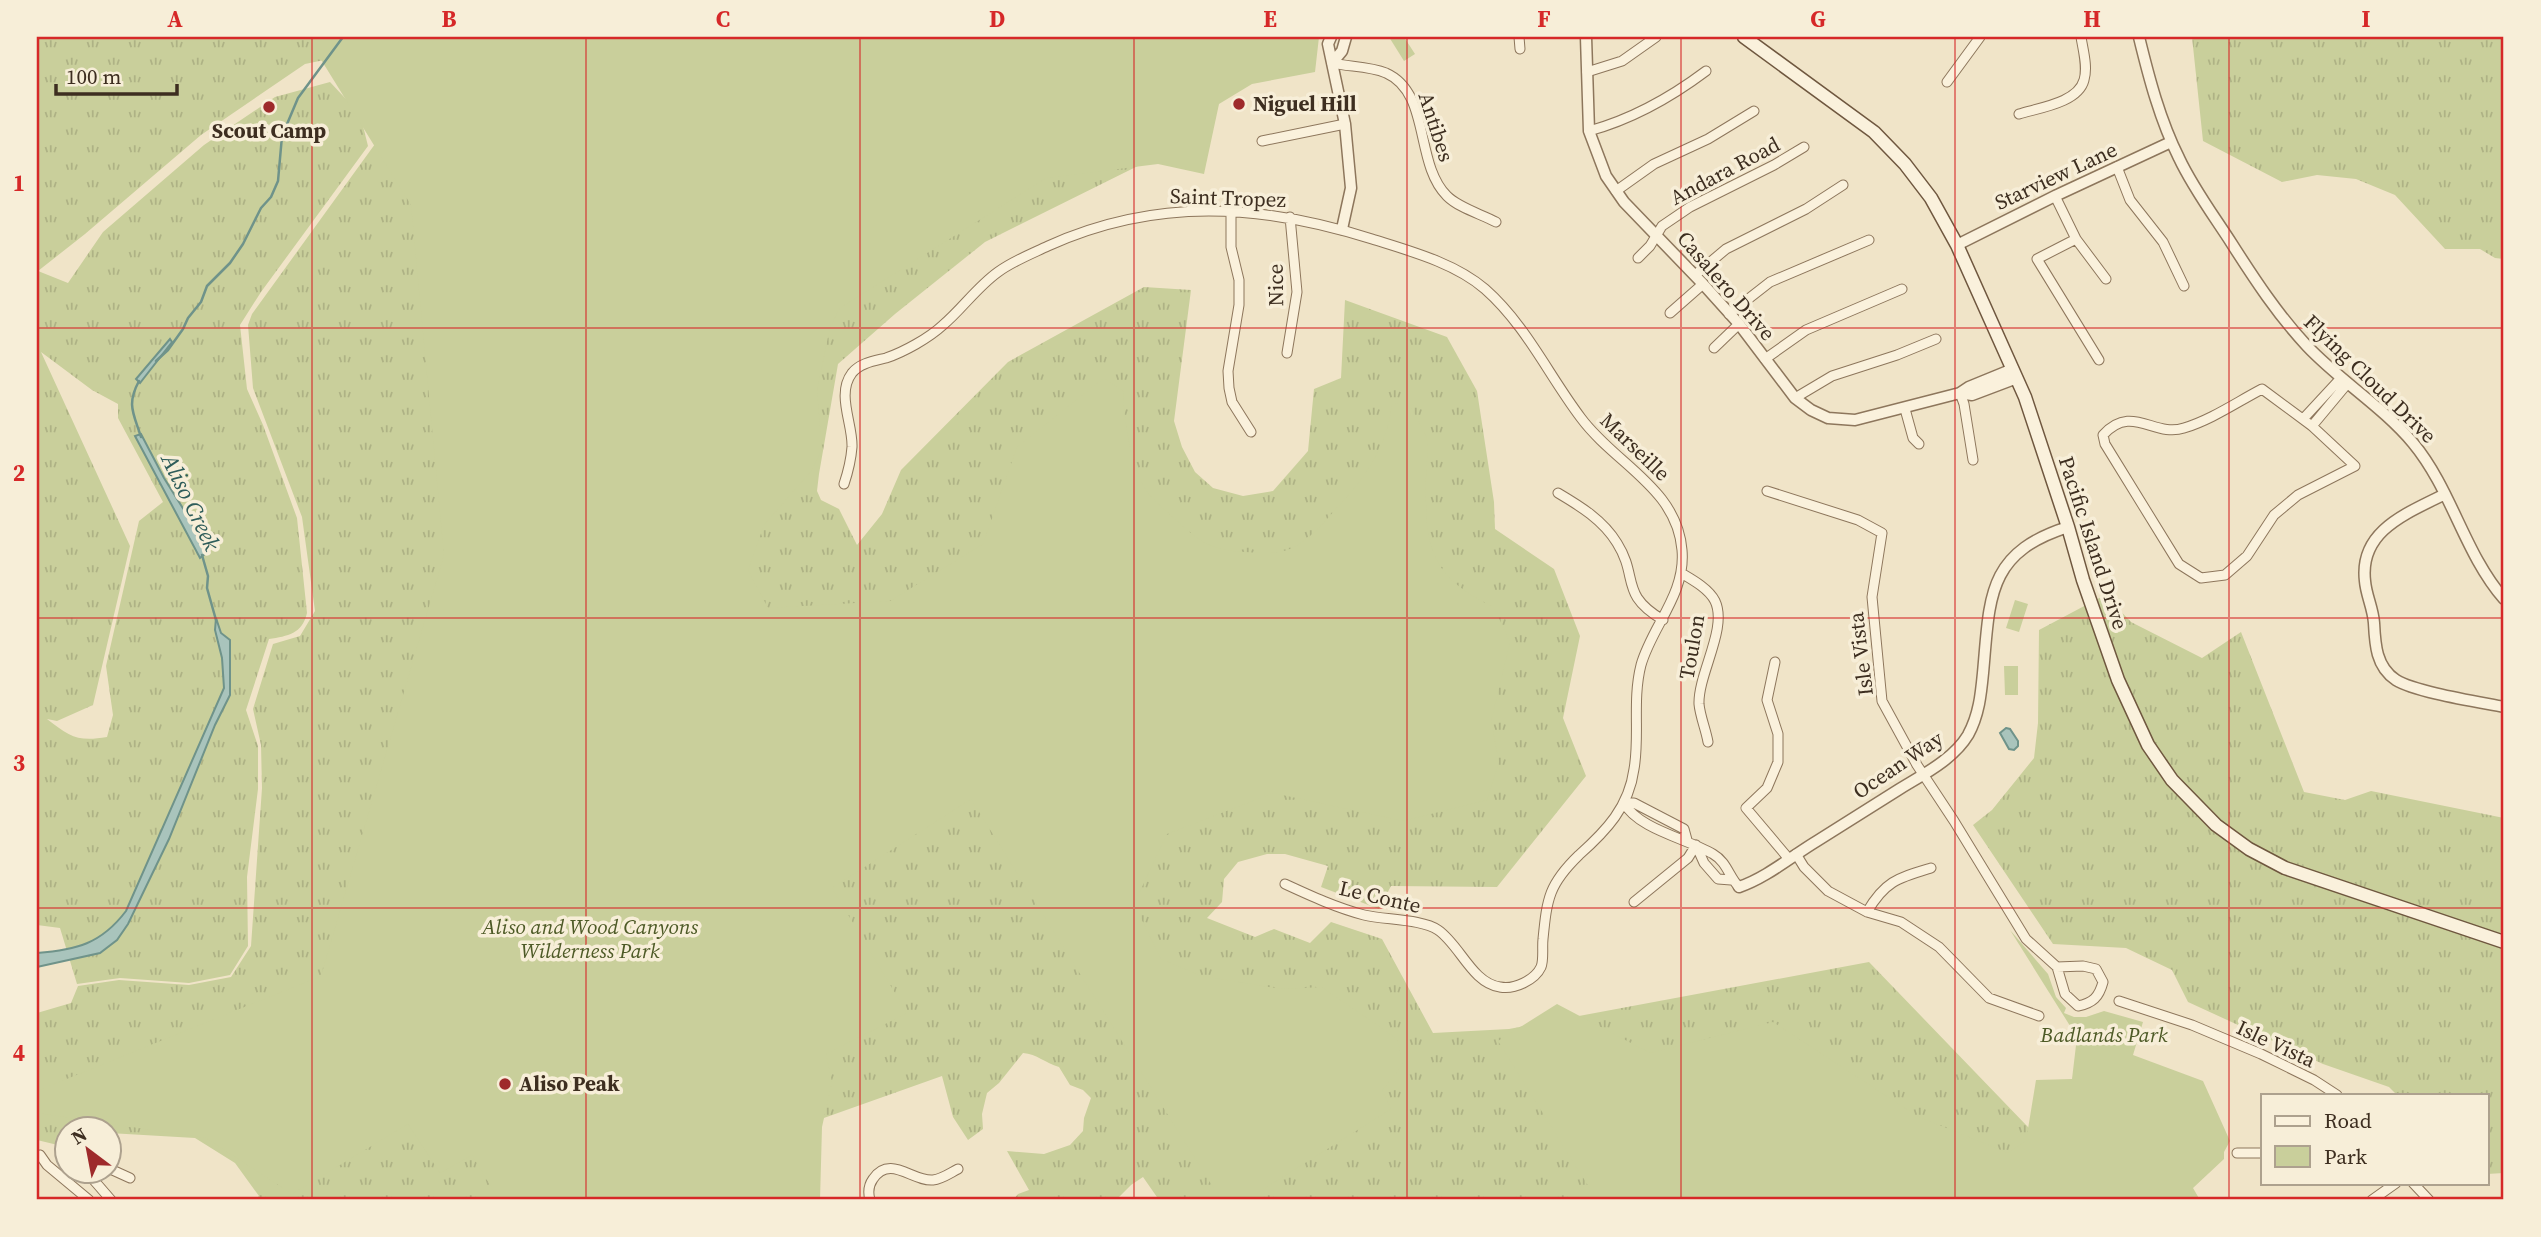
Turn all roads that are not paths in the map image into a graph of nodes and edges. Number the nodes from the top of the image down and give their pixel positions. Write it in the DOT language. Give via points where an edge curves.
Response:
graph roads {
  1 [pos="1331,37"];
  2 [pos="1346,37"];
  3 [pos="1519,37"];
  4 [pos="1586,37"];
  5 [pos="1656,37"];
  6 [pos="1744,37"];
  7 [pos="1980,37"];
  8 [pos="2081,37"];
  9 [pos="2139,37"];
  10 [pos="1520,49"];
  11 [pos="1332,63"];
  12 [pos="1706,71"];
  13 [pos="1587,72"];
  14 [pos="1947,82"];
  15 [pos="1754,111"];
  16 [pos="2018,114"];
  17 [pos="1345,124"];
  18 [pos="1589,131"];
  19 [pos="1262,142"];
  20 [pos="2172,142"];
  21 [pos="1804,147"];
  22 [pos="2117,167"];
  23 [pos="1843,186"];
  24 [pos="1616,191"];
  25 [pos="2055,196"];
  26 [pos="1231,213"];
  27 [pos="1290,217"];
  28 [pos="1496,222"];
  29 [pos="1342,229"];
  30 [pos="1656,236"];
  31 [pos="2076,239"];
  32 [pos="1869,240"];
  33 [pos="1957,245"];
  34 [pos="1638,258"];
  35 [pos="1695,275"];
  36 [pos="2106,279"];
  37 [pos="1703,284"];
  38 [pos="2185,286"];
  39 [pos="1902,289"];
  40 [pos="1671,313"];
  41 [pos="1730,314"];
  42 [pos="1739,324"];
  43 [pos="1936,339"];
  44 [pos="1714,348"];
  45 [pos="1287,353"];
  46 [pos="1765,359"];
  47 [pos="2099,360"];
  48 [pos="2015,373"];
  49 [pos="2344,381"];
  50 [pos="1960,393"];
  51 [pos="1796,398"];
  52 [pos="1905,409"];
  53 [pos="2303,419"];
  54 [pos="2312,426"];
  55 [pos="1251,432"];
  56 [pos="1919,444"];
  57 [pos="1973,460"];
  58 [pos="844,484"];
  59 [pos="1767,491"];
  60 [pos="1558,493"];
  61 [pos="2445,494"];
  62 [pos="2068,527"];
  63 [pos="1681,573"];
  64 [pos="2504,599"];
  65 [pos="1663,620"];
  66 [pos="1775,662"];
  67 [pos="2504,708"];
  68 [pos="1708,742"];
  69 [pos="1923,774"];
  70 [pos="1624,803"];
  71 [pos="1696,845"];
  72 [pos="1793,856"];
  73 [pos="1931,867"];
  74 [pos="1285,884"];
  75 [pos="1735,884"];
  76 [pos="1634,902"];
  77 [pos="1867,912"];
  78 [pos="2504,942"];
  79 [pos="2057,967"];
  80 [pos="2100,993"];
  81 [pos="2039,1016"];
  82 [pos="2335,1094"];
  83 [pos="2237,1153"];
  84 [pos="2261,1153"];
  85 [pos="40,1156"];
  86 [pos="958,1169"];
  87 [pos="122,1174"];
  88 [pos="130,1178"];
  89 [pos="97,1184"];
  90 [pos="2395,1184"];
  91 [pos="2414,1184"];
  92 [pos="89,1200"];
  93 [pos="111,1200"];
  94 [pos="870,1200"];
  95 [pos="2372,1200"];
  96 [pos="2429,1200"];
  1 -- 11 [label="street"];
  2 -- 11 [label="street"];
  3 -- 10 [label="street"];
  4 -- 13 [label="street, Casalero Drive"];
  5 -- 13 [label="street" via="1622,61"];
  6 -- 33 [label="main road, Pacific Island Drive" via="1890,147 1931,198"];
  7 -- 14 [label="street"];
  8 -- 16 [label="street" via="2085,67 2078,91"];
  9 -- 20 [label="street, Flying Cloud Drive"];
  11 -- 17 [label="street"];
  11 -- 28 [label="street, Antibes" via="1371,68 1399,81 1416,110 1436,183 1449,198"];
  12 -- 18 [label="street" via="1640,113"];
  13 -- 18 [label="street, Casalero Drive"];
  15 -- 24 [label="street" via="1654,164"];
  17 -- 19 [label="street"];
  17 -- 29 [label="street" via="1351,188"];
  18 -- 24 [label="street, Casalero Drive" via="1600,164"];
  20 -- 22 [label="street, Starview Lane"];
  20 -- 49 [label="street, Flying Cloud Drive" via="2259,287 2288,326"];
  21 -- 30 [label="street, Andara Road" via="1690,206 1662,226"];
  22 -- 25 [label="street, Starview Lane"];
  22 -- 38 [label="street" via="2130,200 2163,242"];
  23 -- 35 [label="street" via="1726,249"];
  24 -- 30 [label="street, Casalero Drive"];
  25 -- 31 [label="street"];
  25 -- 33 [label="street, Starview Lane"];
  26 -- 27 [label="street, Saint Tropez"];
  26 -- 55 [label="street" via="1239,304 1229,388"];
  26 -- 58 [label="street, Saint Tropez" via="1159,213 1079,232 999,271 925,338 853,372 845,389 852,448"];
  27 -- 29 [label="street, Saint Tropez"];
  27 -- 45 [label="street, Nice" via="1297,292"];
  29 -- 63 [label="street, Marseille" via="1448,267 1483,287 1522,329 1581,419 1664,500 1679,526"];
  30 -- 34 [label="street, Andara Road"];
  30 -- 35 [label="street, Casalero Drive"];
  31 -- 36 [label="street"];
  31 -- 47 [label="street" via="2037,259"];
  32 -- 41 [label="street" via="1770,282"];
  33 -- 48 [label="main road, Pacific Island Drive"];
  35 -- 37 [label="street, Casalero Drive"];
  37 -- 40 [label="street"];
  37 -- 41 [label="street, Casalero Drive"];
  39 -- 46 [label="street" via="1806,330"];
  41 -- 42 [label="street, Casalero Drive"];
  42 -- 44 [label="street"];
  42 -- 46 [label="street, Casalero Drive"];
  43 -- 51 [label="street" via="1832,376"];
  46 -- 51 [label="street, Casalero Drive"];
  48 -- 50 [label="street, Casalero Drive" via="1972,395"];
  48 -- 62 [label="main road, Pacific Island Drive"];
  49 -- 53 [label="street"];
  49 -- 54 [label="street"];
  49 -- 61 [label="street, Flying Cloud Drive" via="2412,442"];
  50 -- 52 [label="street, Casalero Drive"];
  50 -- 57 [label="street"];
  51 -- 52 [label="street, Casalero Drive" via="1834,420"];
  52 -- 56 [label="street"];
  53 -- 54 [label="street"];
  53 -- 54 [label="street" via="2262,389 2184,429 2167,430 2131,421 2103,435 2179,565 2202,578 2225,575 2247,556 2274,515 2298,495 2355,466"];
  59 -- 69 [label="street, Isle Vista" via="1858,520 1882,533 1872,597 1882,701"];
  60 -- 65 [label="street" via="1608,531 1626,559 1636,598"];
  61 -- 64 [label="street, Flying Cloud Drive" via="2477,560"];
  61 -- 67 [label="street" via="2396,519 2371,545 2365,581 2376,650 2388,672 2406,685"];
  62 -- 69 [label="street, Ocean Way" via="2020,550 1996,583 1989,605 1975,720 1956,750"];
  62 -- 78 [label="main road, Pacific Island Drive" via="2135,722 2160,765 2203,814 2249,849 2285,868"];
  63 -- 65 [label="street, Marseille"];
  63 -- 68 [label="street, Toulon" via="1707,591 1717,609 1699,703"];
  65 -- 70 [label="street, Marseille" via="1642,664 1634,769"];
  66 -- 72 [label="street" via="1767,700 1778,734 1778,762 1767,788 1746,808"];
  69 -- 72 [label="street, Ocean Way"];
  69 -- 79 [label="street, Isle Vista" via="2025,939"];
  70 -- 71 [label="street" via="1629,812"];
  70 -- 74 [label="street, Le Conte" via="1609,828 1563,871 1548,895 1541,967 1530,980 1516,986 1499,988 1484,979 1434,927 1367,916"];
  71 -- 75 [label="street" via="1716,855"];
  71 -- 75 [label="street" via="1718,879"];
  71 -- 76 [label="street" via="1688,858"];
  72 -- 75 [label="street, Ocean Way"];
  72 -- 77 [label="street" via="1828,891"];
  73 -- 77 [label="street" via="1901,877 1878,892"];
  77 -- 81 [label="street" via="1901,922 1939,947 1989,998"];
  79 -- 80 [label="street" via="2083,965 2096,970 2103,982"];
  79 -- 80 [label="street, Isle Vista" via="2065,993 2078,1006 2091,1003"];
  80 -- 82 [label="street, Isle Vista" via="2192,1024"];
  83 -- 84 [label="street"];
  85 -- 92 [label="street"];
  86 -- 94 [label="street" via="931,1181 898,1169 885,1170 870,1183"];
  87 -- 88 [label="street"];
  89 -- 93 [label="street"];
  90 -- 95 [label="street"];
  91 -- 96 [label="street"];
}
